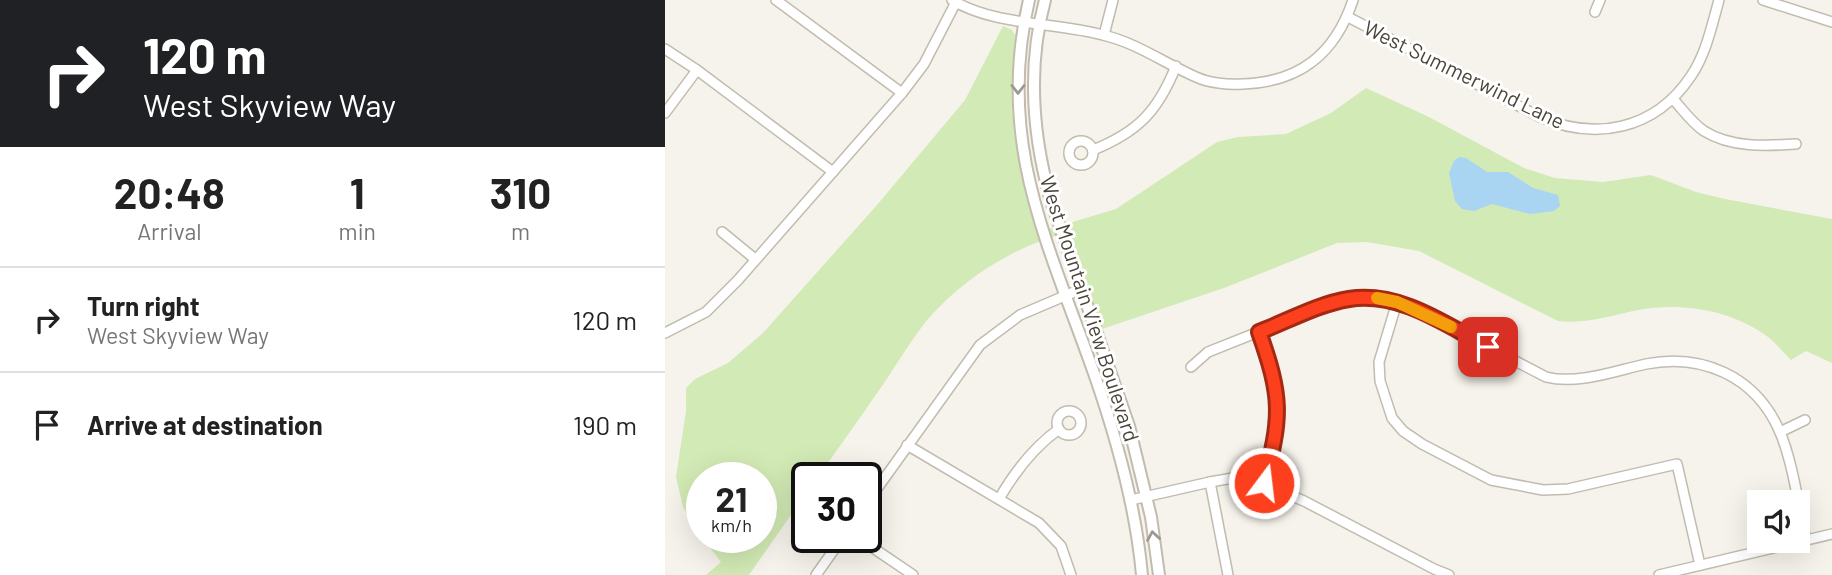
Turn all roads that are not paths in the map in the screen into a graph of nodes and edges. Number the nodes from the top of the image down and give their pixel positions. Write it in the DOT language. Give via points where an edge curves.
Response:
graph roads {
  1 [pos="776,0"];
  2 [pos="1029,0"];
  3 [pos="1045,0"];
  4 [pos="1113,0"];
  5 [pos="1353,0"];
  6 [pos="1599,0"];
  7 [pos="1719,0"];
  8 [pos="1763,0"];
  9 [pos="954,1"];
  10 [pos="1595,12"];
  11 [pos="1348,17"];
  12 [pos="1031,22"];
  13 [pos="1832,22"];
  14 [pos="1104,35"];
  15 [pos="665,48"];
  16 [pos="1176,66"];
  17 [pos="697,69"];
  18 [pos="902,93"];
  19 [pos="1673,99"];
  20 [pos="665,113"];
  21 [pos="1796,144"];
  22 [pos="1093,150"];
  23 [pos="833,172"];
  24 [pos="722,232"];
  25 [pos="755,259"];
  26 [pos="1081,289"];
  27 [pos="1066,295"];
  28 [pos="1397,302"];
  29 [pos="1259,332"];
  30 [pos="665,333"];
  31 [pos="1191,367"];
  32 [pos="1805,420"];
  33 [pos="1059,429"];
  34 [pos="1780,432"];
  35 [pos="907,445"];
  36 [pos="882,481"];
  37 [pos="1210,482"];
  38 [pos="1264,483"];
  39 [pos="1794,490"];
  40 [pos="1146,496"];
  41 [pos="999,499"];
  42 [pos="1131,500"];
  43 [pos="1832,534"];
  44 [pos="1810,539"];
  45 [pos="832,553"];
  46 [pos="881,553"];
  47 [pos="1751,553"];
  48 [pos="1700,565"];
  49 [pos="816,575"];
  50 [pos="913,575"];
  51 [pos="1071,575"];
  52 [pos="1142,575"];
  53 [pos="1159,575"];
  54 [pos="1228,575"];
  55 [pos="1449,575"];
  56 [pos="1659,575"];
  1 -- 18 [label="street"];
  2 -- 12 [label="street, West Mountain View Boulevard"];
  3 -- 12 [label="street, West Mountain View Boulevard"];
  4 -- 14 [label="street"];
  5 -- 11 [label="street"];
  6 -- 10 [label="street"];
  7 -- 19 [label="street, West Summerwind Lane" via="1701,57"];
  8 -- 13 [label="street"];
  9 -- 12 [label="street" via="984,14"];
  9 -- 18 [label="street" via="924,64"];
  11 -- 16 [label="street" via="1314,61 1299,72 1266,83 1232,85 1198,78"];
  11 -- 19 [label="street, West Summerwind Lane" via="1538,116 1572,128 1622,127 1641,121"];
  12 -- 14 [label="street"];
  12 -- 26 [label="street, West Mountain View Boulevard" via="1038,149"];
  12 -- 27 [label="street, West Mountain View Boulevard, one-way" via="1017,82 1022,148 1034,202"];
  14 -- 16 [label="street"];
  15 -- 17 [label="street"];
  16 -- 22 [label="street" via="1151,113 1131,132"];
  17 -- 20 [label="street"];
  17 -- 23 [label="street"];
  18 -- 23 [label="street"];
  19 -- 21 [label="street" via="1704,131 1718,138 1753,145"];
  23 -- 25 [label="street"];
  24 -- 25 [label="street"];
  25 -- 30 [label="street" via="706,312"];
  26 -- 27 [label="street"];
  26 -- 40 [label="street, West Mountain View Boulevard" via="1129,425"];
  27 -- 35 [label="street" via="1020,315 980,345"];
  27 -- 42 [label="street, West Mountain View Boulevard" via="1117,443"];
  28 -- 29 [label="street" via="1373,297 1331,303"];
  28 -- 34 [label="street" via="1557,380 1667,360 1711,366 1761,400"];
  28 -- 48 [label="street" via="1379,362 1384,396 1403,431 1491,480 1543,490 1568,489 1677,464"];
  29 -- 31 [label="street" via="1208,352"];
  29 -- 38 [label="street" via="1276,387 1278,417"];
  32 -- 34 [label="street"];
  33 -- 41 [label="street" via="1032,453"];
  34 -- 39 [label="street"];
  35 -- 36 [label="street"];
  35 -- 41 [label="street"];
  37 -- 38 [label="street" via="1250,478"];
  37 -- 40 [label="street"];
  37 -- 54 [label="street"];
  38 -- 55 [label="street"];
  40 -- 42 [label="street"];
  53 -- 40 [label="street, West Mountain View Boulevard, one-way"];
  41 -- 51 [label="street" via="1052,535"];
  42 -- 52 [label="street, West Mountain View Boulevard"];
  43 -- 44 [label="street"];
  45 -- 49 [label="street"];
  46 -- 50 [label="street"];
  47 -- 48 [label="street"];
  48 -- 56 [label="street"];
}
